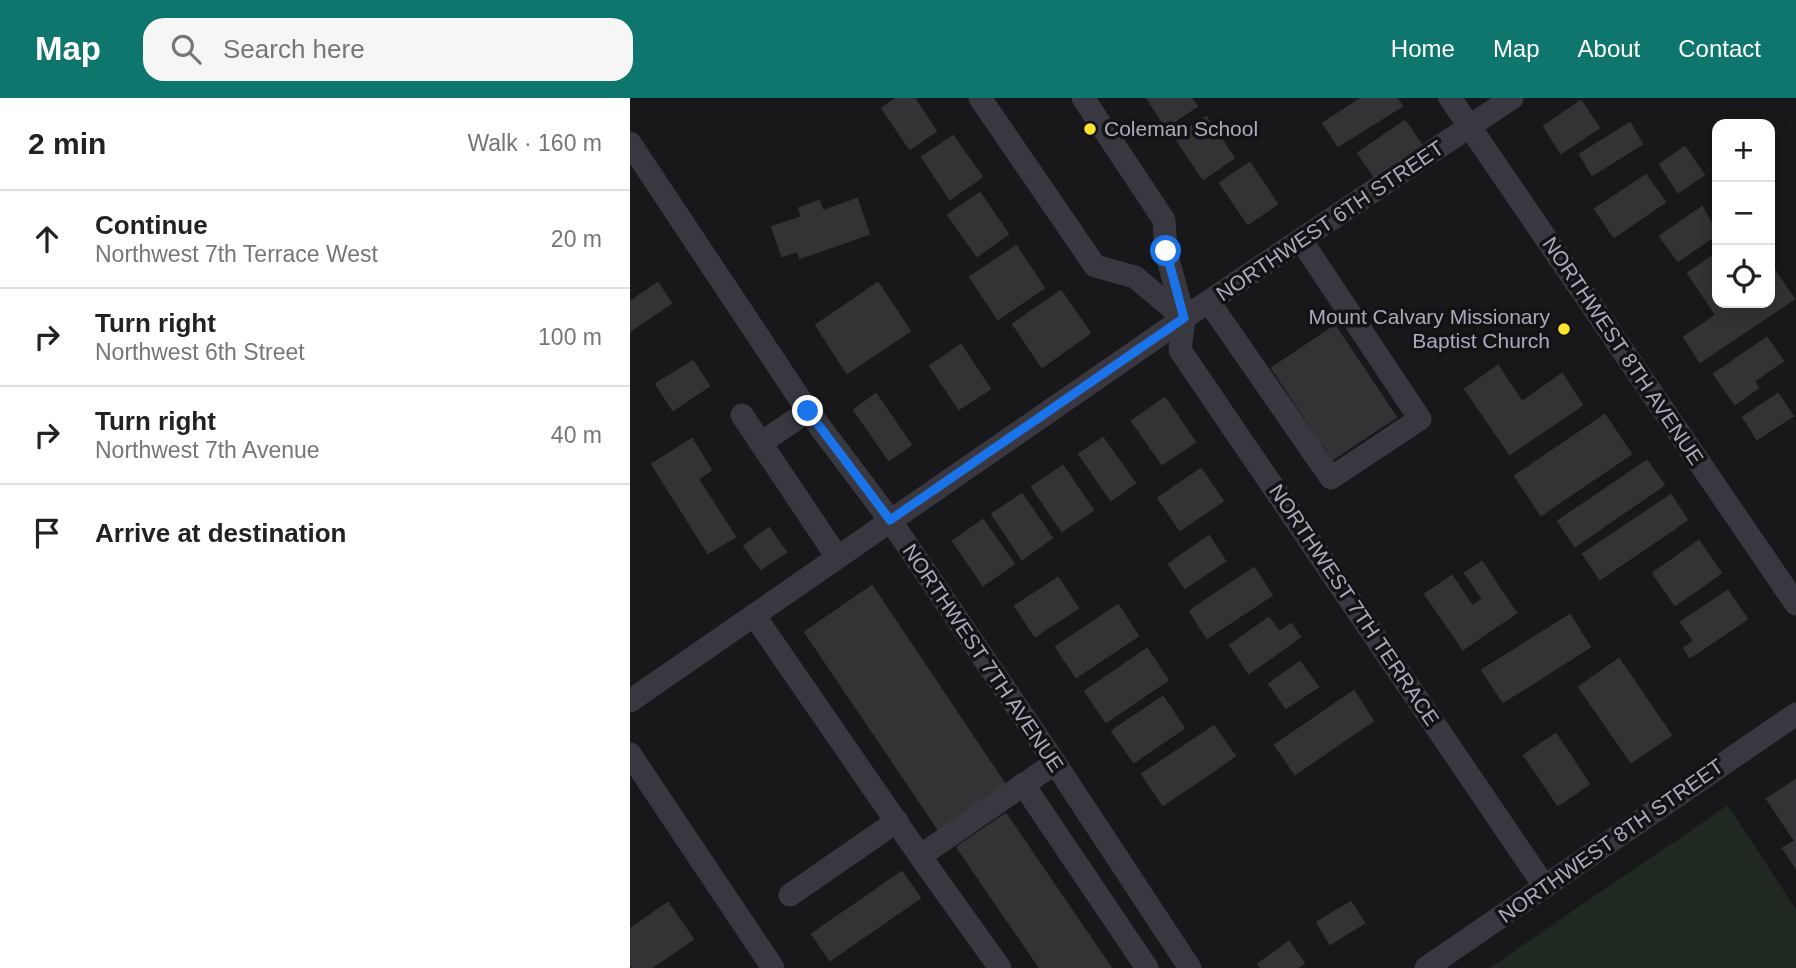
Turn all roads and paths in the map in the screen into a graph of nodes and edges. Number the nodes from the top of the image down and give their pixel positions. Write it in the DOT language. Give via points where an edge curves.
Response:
graph roads {
  1 [pos="980,98"];
  2 [pos="1083,98"];
  3 [pos="1450,98"];
  4 [pos="1512,98"];
  5 [pos="1469,127"];
  6 [pos="630,142"];
  7 [pos="1301,240"];
  8 [pos="1209,302"];
  9 [pos="1184,318"];
  10 [pos="808,411"];
  11 [pos="742,415"];
  12 [pos="761,443"];
  13 [pos="890,520"];
  14 [pos="837,557"];
  15 [pos="1796,604"];
  16 [pos="754,615"];
  17 [pos="630,701"];
  18 [pos="1796,714"];
  19 [pos="630,754"];
  20 [pos="1055,763"];
  21 [pos="1023,784"];
  22 [pos="897,821"];
  23 [pos="920,856"];
  24 [pos="1545,887"];
  25 [pos="790,895"];
  26 [pos="774,968"];
  27 [pos="1000,968"];
  28 [pos="1147,968"];
  29 [pos="1190,968"];
  30 [pos="1426,968"];
  1 -- 9 [label="street" via="1095,266 1135,276"];
  2 -- 9 [label="street, NORTHWEST 7TH TERRACE" via="1164,220 1166,251"];
  3 -- 5 [label="street, NORTHWEST 8TH AVENUE"];
  4 -- 5 [label="street, NORTHWEST 6TH STREET"];
  5 -- 7 [label="street, NORTHWEST 6TH STREET"];
  5 -- 15 [label="street, NORTHWEST 8TH AVENUE"];
  6 -- 10 [label="street, NORTHWEST 7TH AVENUE"];
  7 -- 8 [label="street, NORTHWEST 6TH STREET"];
  7 -- 8 [label="street" via="1420,419 1331,478"];
  8 -- 9 [label="street, NORTHWEST 6TH STREET"];
  9 -- 13 [label="street, NORTHWEST 6TH STREET"];
  9 -- 24 [label="street, NORTHWEST 7TH TERRACE" via="1180,350"];
  10 -- 12 [label="street"];
  10 -- 13 [label="street, NORTHWEST 7TH AVENUE"];
  11 -- 12 [label="street"];
  12 -- 14 [label="street"];
  13 -- 14 [label="street, NORTHWEST 6TH STREET"];
  13 -- 20 [label="street, NORTHWEST 7TH AVENUE"];
  14 -- 16 [label="street, NORTHWEST 6TH STREET"];
  16 -- 17 [label="street, NORTHWEST 6TH STREET"];
  16 -- 22 [label="street"];
  18 -- 24 [label="street, NORTHWEST 8TH STREET"];
  19 -- 26 [label="street"];
  20 -- 21 [label="street"];
  20 -- 29 [label="street, NORTHWEST 7TH AVENUE"];
  21 -- 23 [label="street"];
  21 -- 28 [label="street"];
  22 -- 23 [label="street"];
  22 -- 25 [label="street"];
  23 -- 27 [label="street"];
  24 -- 30 [label="street, NORTHWEST 8TH STREET"];
}
